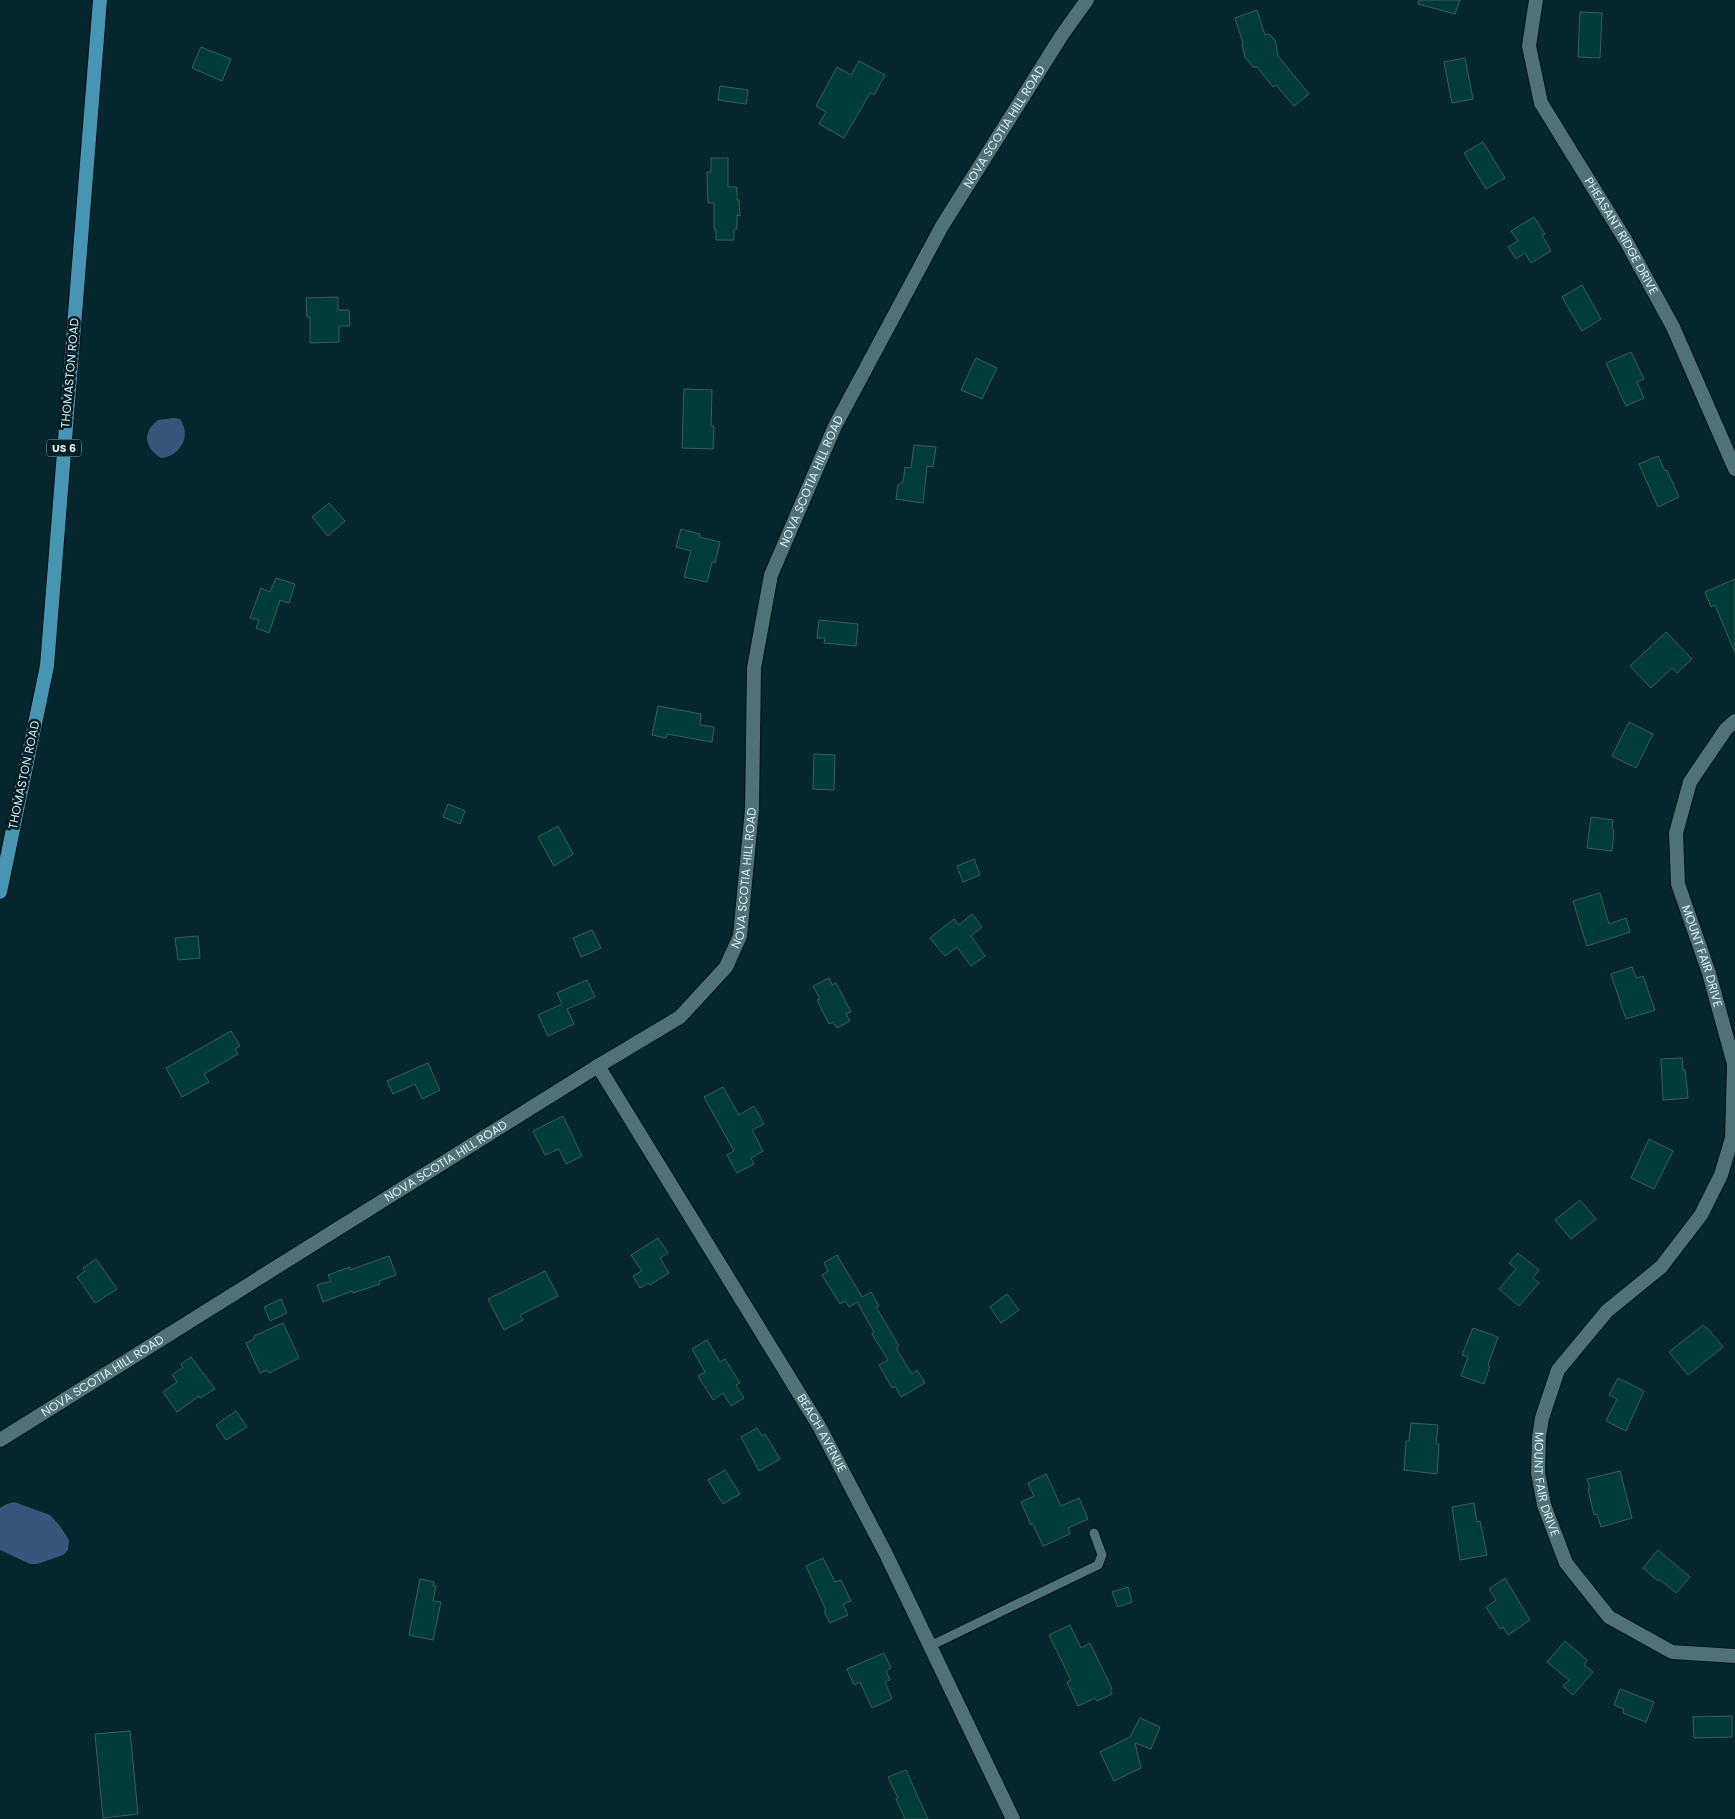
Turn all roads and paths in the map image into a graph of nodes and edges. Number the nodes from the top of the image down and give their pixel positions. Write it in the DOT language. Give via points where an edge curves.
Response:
graph roads {
  1 [pos="100,0"];
  2 [pos="1087,0"];
  3 [pos="1536,0"];
  4 [pos="1735,469"];
  5 [pos="1735,721"];
  6 [pos="0,892"];
  7 [pos="598,1066"];
  8 [pos="1734,1138"];
  9 [pos="0,1440"];
  10 [pos="1094,1533"];
  11 [pos="930,1646"];
  12 [pos="1735,1656"];
  13 [pos="1013,1819"];
  1 -- 6 [label="main road, THOMASTON ROAD / US 6" via="47,666"];
  2 -- 7 [label="street, NOVA SCOTIA HILL ROAD" via="942,226 835,426 771,575 754,668 752,809 740,936 726,967 680,1017"];
  3 -- 4 [label="street, PHEASANT RIDGE DRIVE" via="1529,46 1541,103 1626,241 1672,327"];
  5 -- 8 [label="street, MOUNT FAIR DRIVE" via="1690,782 1676,833 1678,884 1709,973 1734,1064"];
  7 -- 9 [label="street, NOVA SCOTIA HILL ROAD"];
  7 -- 11 [label="street, BEACH AVENUE" via="819,1426"];
  8 -- 12 [label="street, MOUNT FAIR DRIVE" via="1721,1175 1701,1215 1661,1267 1607,1311 1558,1370 1538,1437 1538,1474 1544,1505 1566,1563 1609,1616 1672,1652"];
  10 -- 11 [label="lane" via="1102,1555 1098,1565"];
  11 -- 13 [label="street, BEACH AVENUE"];
}
